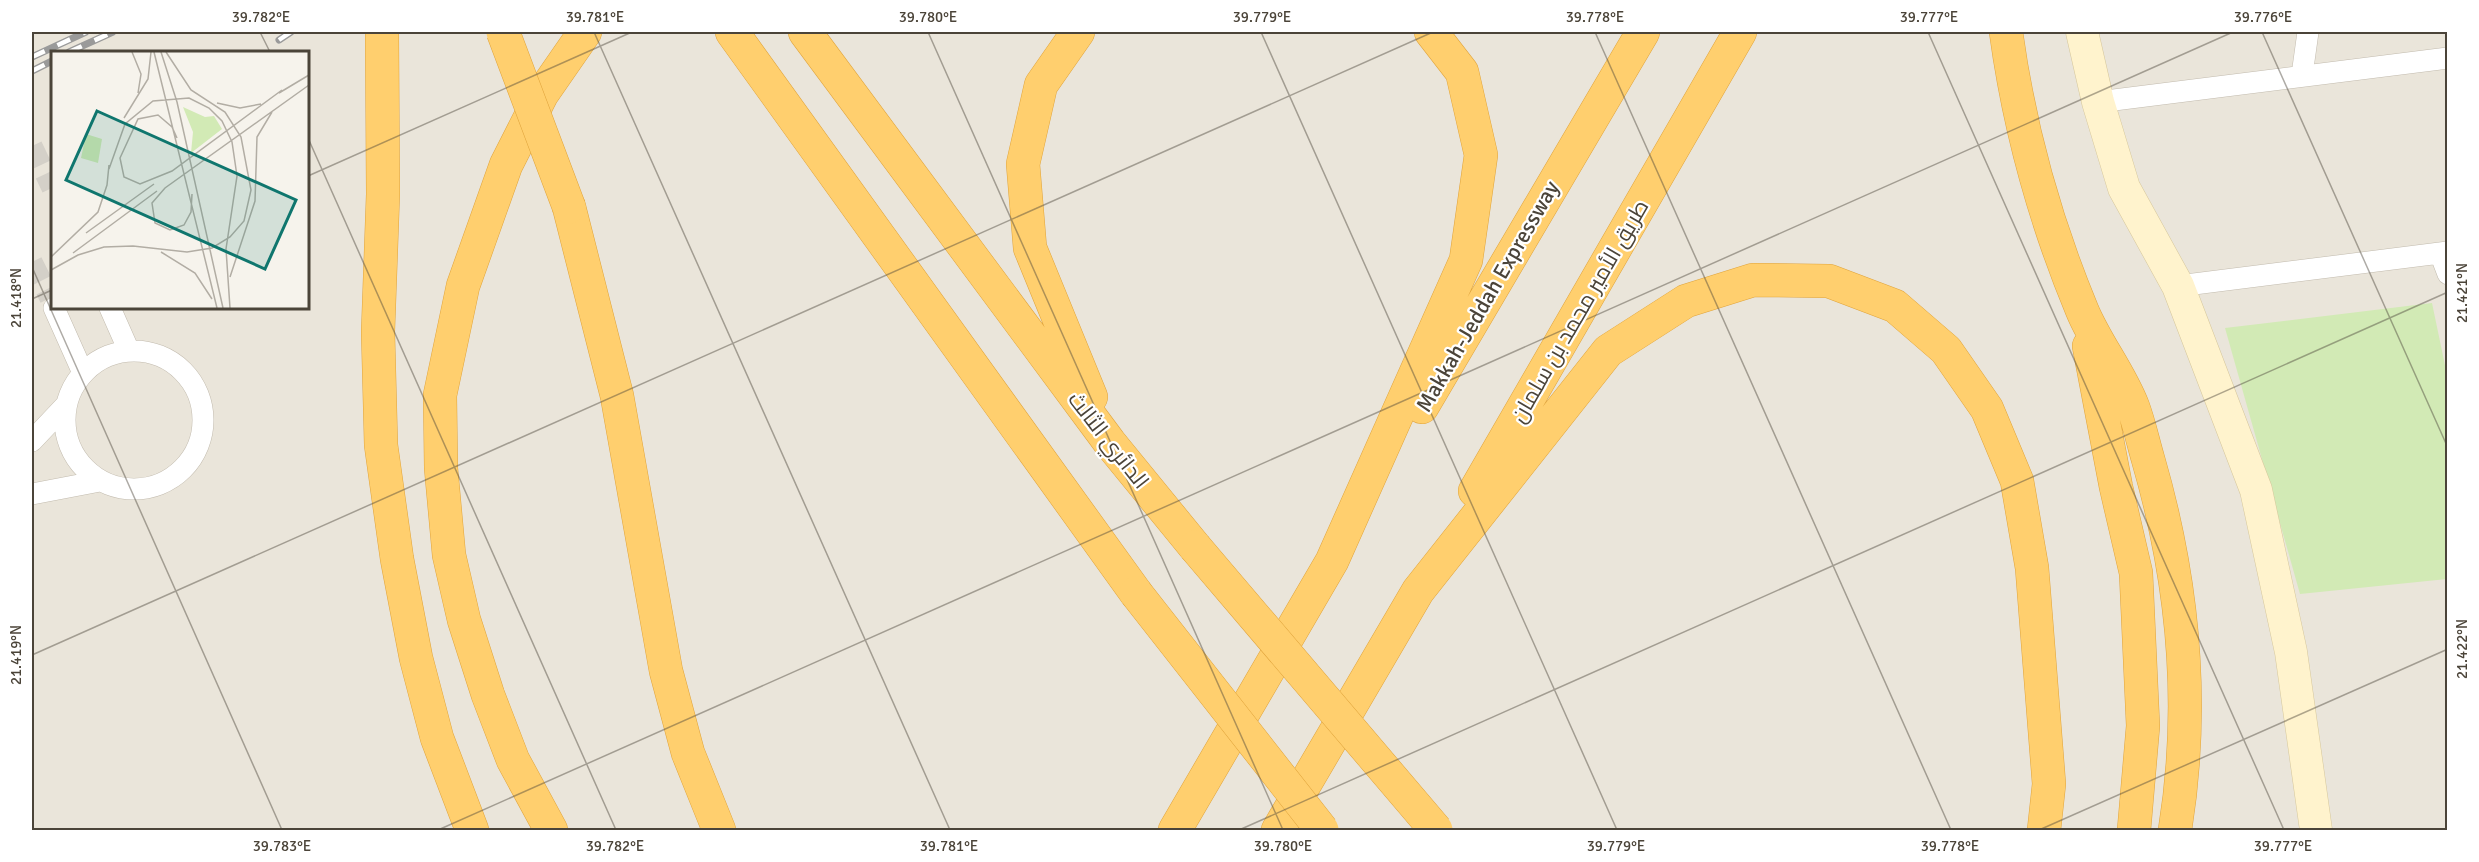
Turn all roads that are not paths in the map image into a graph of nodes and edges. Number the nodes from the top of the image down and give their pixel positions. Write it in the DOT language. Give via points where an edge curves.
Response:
graph roads {
  1 [pos="382,32"];
  2 [pos="503,32"];
  3 [pos="585,32"];
  4 [pos="732,32"];
  5 [pos="805,32"];
  6 [pos="1078,32"];
  7 [pos="1431,32"];
  8 [pos="1643,32"];
  9 [pos="1740,32"];
  10 [pos="2006,32"];
  11 [pos="2082,32"];
  12 [pos="2308,32"];
  13 [pos="2448,58"];
  14 [pos="2302,75"];
  15 [pos="2098,102"];
  16 [pos="2444,253"];
  17 [pos="2448,274"];
  18 [pos="2178,286"];
  19 [pos="55,309"];
  20 [pos="110,309"];
  21 [pos="2083,312"];
  22 [pos="129,351"];
  23 [pos="83,374"];
  24 [pos="66,405"];
  25 [pos="32,441"];
  26 [pos="1110,443"];
  27 [pos="100,481"];
  28 [pos="32,494"];
  29 [pos="1332,561"];
  30 [pos="1418,591"];
  31 [pos="472,831"];
  32 [pos="551,831"];
  33 [pos="718,831"];
  34 [pos="1175,831"];
  35 [pos="1278,831"];
  36 [pos="1322,831"];
  37 [pos="1436,831"];
  38 [pos="2044,831"];
  39 [pos="2134,831"];
  40 [pos="2175,831"];
  41 [pos="2316,831"];
  1 -- 31 [label="highway" via="383,194 378,332 381,445 416,658 437,738"];
  2 -- 33 [label="highway, bridge" via="569,207 617,396 666,671 688,753"];
  3 -- 32 [label="highway" via="542,94 502,175 463,286 440,395 441,468 449,555 464,620 513,760"];
  4 -- 36 [label="highway, bridge" via="1136,593"];
  5 -- 26 [label="highway, الدائري الثالث"];
  6 -- 26 [label="highway" via="1041,86 1023,164 1030,248"];
  7 -- 29 [label="highway" via="1462,72 1481,155 1466,260"];
  8 -- 29 [label="highway, Makkah-Jeddah Expressway"];
  9 -- 30 [label="highway, طريق الأمير محمد بن سلمان"];
  10 -- 21 [label="highway" via="2025,140"];
  11 -- 15 [label="street"];
  12 -- 14 [label="street"];
  13 -- 14 [label="street"];
  14 -- 15 [label="street"];
  15 -- 18 [label="street" via="2124,188"];
  16 -- 17 [label="street"];
  16 -- 18 [label="street"];
  18 -- 41 [label="street" via="2256,490 2291,652"];
  19 -- 23 [label="street"];
  20 -- 22 [label="street"];
  21 -- 39 [label="highway" via="2136,573 2143,726"];
  21 -- 40 [label="highway" via="2132,406 2162,509 2182,617 2185,710"];
  22 -- 23 [label="street" via="104,358"];
  22 -- 27 [label="street" via="153,353 174,363 191,379 201,400 204,424 199,447 186,467 168,481 146,489 122,489"];
  23 -- 24 [label="street"];
  24 -- 25 [label="street"];
  24 -- 27 [label="street" via="65,427 70,448 83,467"];
  26 -- 37 [label="highway, الدائري الثالث, bridge"];
  27 -- 28 [label="street"];
  29 -- 34 [label="highway"];
  30 -- 35 [label="highway"];
  30 -- 38 [label="highway" via="1608,351 1686,301 1753,280 1829,281 1895,306 1946,350 1987,408 2017,481 2032,568 2049,784"];
}
